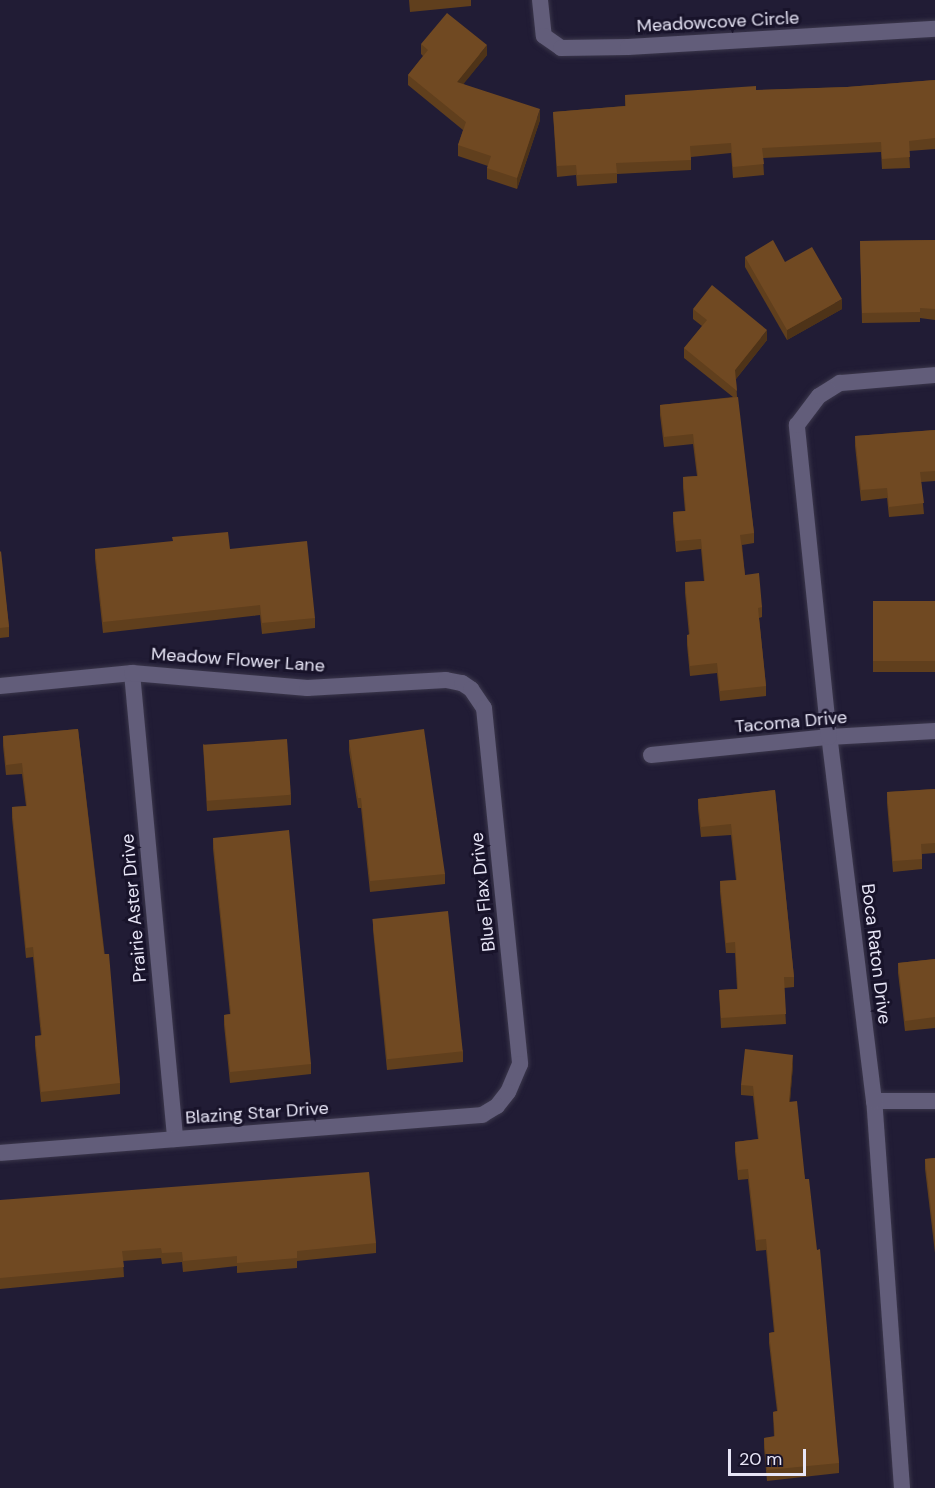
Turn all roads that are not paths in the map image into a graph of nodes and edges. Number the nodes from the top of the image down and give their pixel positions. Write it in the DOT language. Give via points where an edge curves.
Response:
graph roads {
  1 [pos="540,0"];
  2 [pos="935,29"];
  3 [pos="935,375"];
  4 [pos="132,673"];
  5 [pos="0,686"];
  6 [pos="471,689"];
  7 [pos="935,731"];
  8 [pos="829,737"];
  9 [pos="651,756"];
  10 [pos="508,1092"];
  11 [pos="874,1101"];
  12 [pos="935,1101"];
  13 [pos="175,1139"];
  14 [pos="0,1153"];
  15 [pos="903,1488"];
  1 -- 2 [label="street, Meadowcove Circle" via="544,36 561,48"];
  3 -- 8 [label="street, Boca Raton Drive" via="840,383 819,396 797,425"];
  4 -- 5 [label="street, Meadow Flower Lane"];
  4 -- 6 [label="street, Meadow Flower Lane" via="307,688 446,680"];
  4 -- 13 [label="street, Prairie Aster Drive"];
  6 -- 10 [label="street, Blue Flax Drive" via="484,708 520,1064"];
  7 -- 8 [label="street, Tacoma Drive"];
  8 -- 9 [label="street, Tacoma Drive"];
  8 -- 11 [label="street, Boca Raton Drive"];
  10 -- 13 [label="street, Blazing Star Drive" via="497,1106 482,1115"];
  11 -- 12 [label="street"];
  11 -- 15 [label="street, Boca Raton Drive"];
  13 -- 14 [label="street, Blazing Star Drive"];
}
